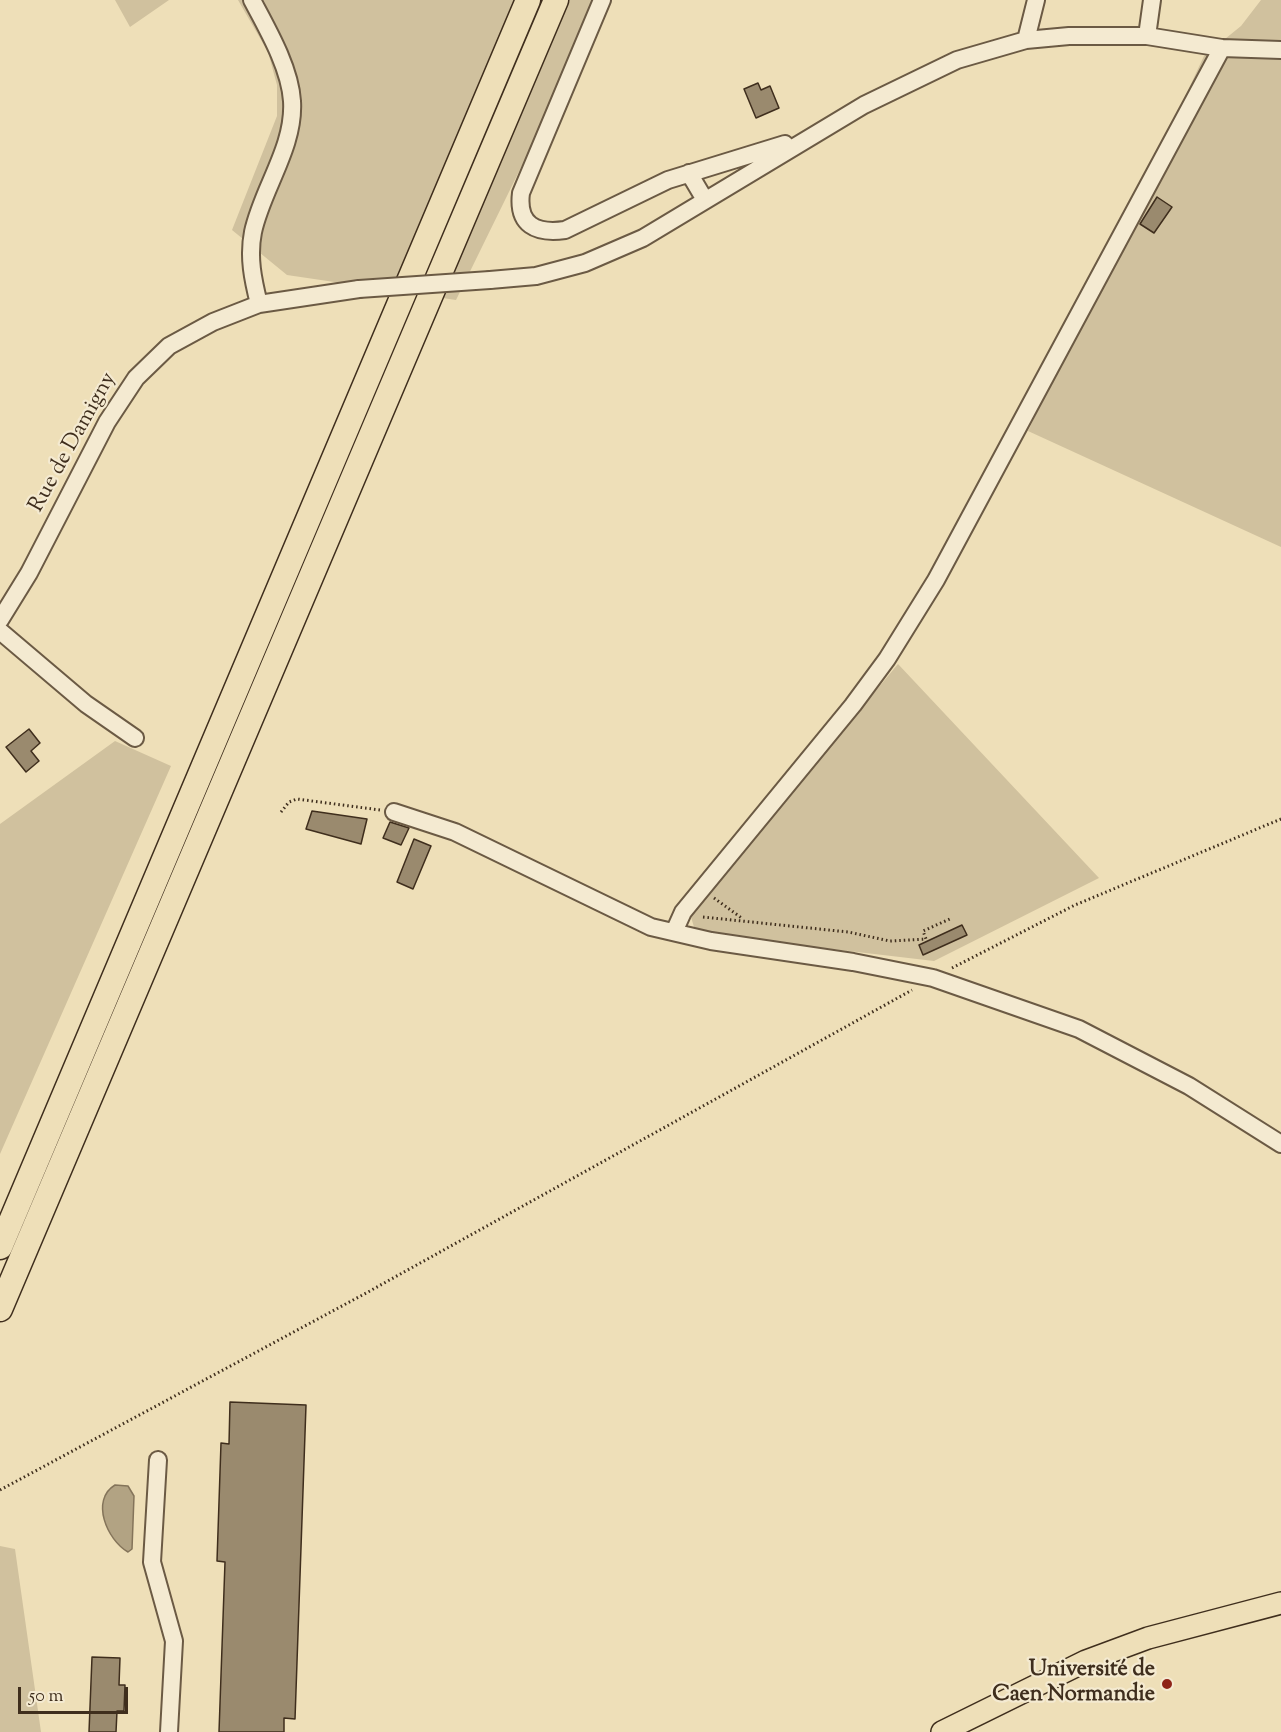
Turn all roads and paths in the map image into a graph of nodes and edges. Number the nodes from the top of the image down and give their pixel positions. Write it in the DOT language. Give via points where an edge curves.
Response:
graph roads {
  1 [pos="252,0"];
  2 [pos="528,0"];
  3 [pos="556,0"];
  4 [pos="602,0"];
  5 [pos="1036,0"];
  6 [pos="1152,0"];
  7 [pos="1147,36"];
  8 [pos="1026,40"];
  9 [pos="1222,48"];
  10 [pos="1281,50"];
  11 [pos="812,135"];
  12 [pos="689,173"];
  13 [pos="705,200"];
  14 [pos="259,304"];
  15 [pos="0,620"];
  16 [pos="0,632"];
  17 [pos="135,738"];
  18 [pos="280,812"];
  19 [pos="394,812"];
  20 [pos="1281,819"];
  21 [pos="702,888"];
  22 [pos="703,918"];
  23 [pos="952,918"];
  24 [pos="744,920"];
  25 [pos="674,932"];
  26 [pos="933,978"];
  27 [pos="1281,1144"];
  28 [pos="0,1247"];
  29 [pos="0,1309"];
  30 [pos="158,1460"];
  31 [pos="0,1490"];
  32 [pos="1281,1603"];
  33 [pos="170,1732"];
  34 [pos="942,1732"];
  1 -- 14 [label="street" via="290,84 292,104 290,128 253,232 250,265"];
  2 -- 28 [label="highway"];
  3 -- 29 [label="highway"];
  4 -- 12 [label="street" via="521,193 519,206 524,219 535,229 565,230"];
  5 -- 8 [label="street"];
  6 -- 7 [label="street"];
  7 -- 8 [label="street"];
  7 -- 9 [label="street"];
  8 -- 11 [label="street" via="957,60"];
  9 -- 10 [label="street"];
  9 -- 21 [label="street" via="936,580 853,705"];
  11 -- 12 [label="street"];
  11 -- 13 [label="street, Rue de Damigny"];
  12 -- 13 [label="street"];
  13 -- 14 [label="street, Rue de Damigny, bridge" via="643,238 585,263 536,276 359,289"];
  14 -- 15 [label="street, Rue de Damigny" via="213,322 169,346 136,378 107,422 29,573"];
  16 -- 17 [label="street" via="86,704"];
  18 -- 19 [label="path" via="297,799"];
  19 -- 25 [label="street" via="455,832 651,927"];
  20 -- 26 [label="path" via="1075,905"];
  21 -- 24 [label="path"];
  21 -- 25 [label="street" via="683,912"];
  22 -- 24 [label="path"];
  23 -- 24 [label="path" via="923,931 926,939 890,942 848,932"];
  25 -- 26 [label="street"];
  26 -- 27 [label="street" via="1079,1029 1189,1086"];
  26 -- 31 [label="path" via="369,1292"];
  30 -- 33 [label="street" via="152,1563 174,1641"];
  32 -- 34 [label="main road" via="1180,1628 1086,1661"];
}
